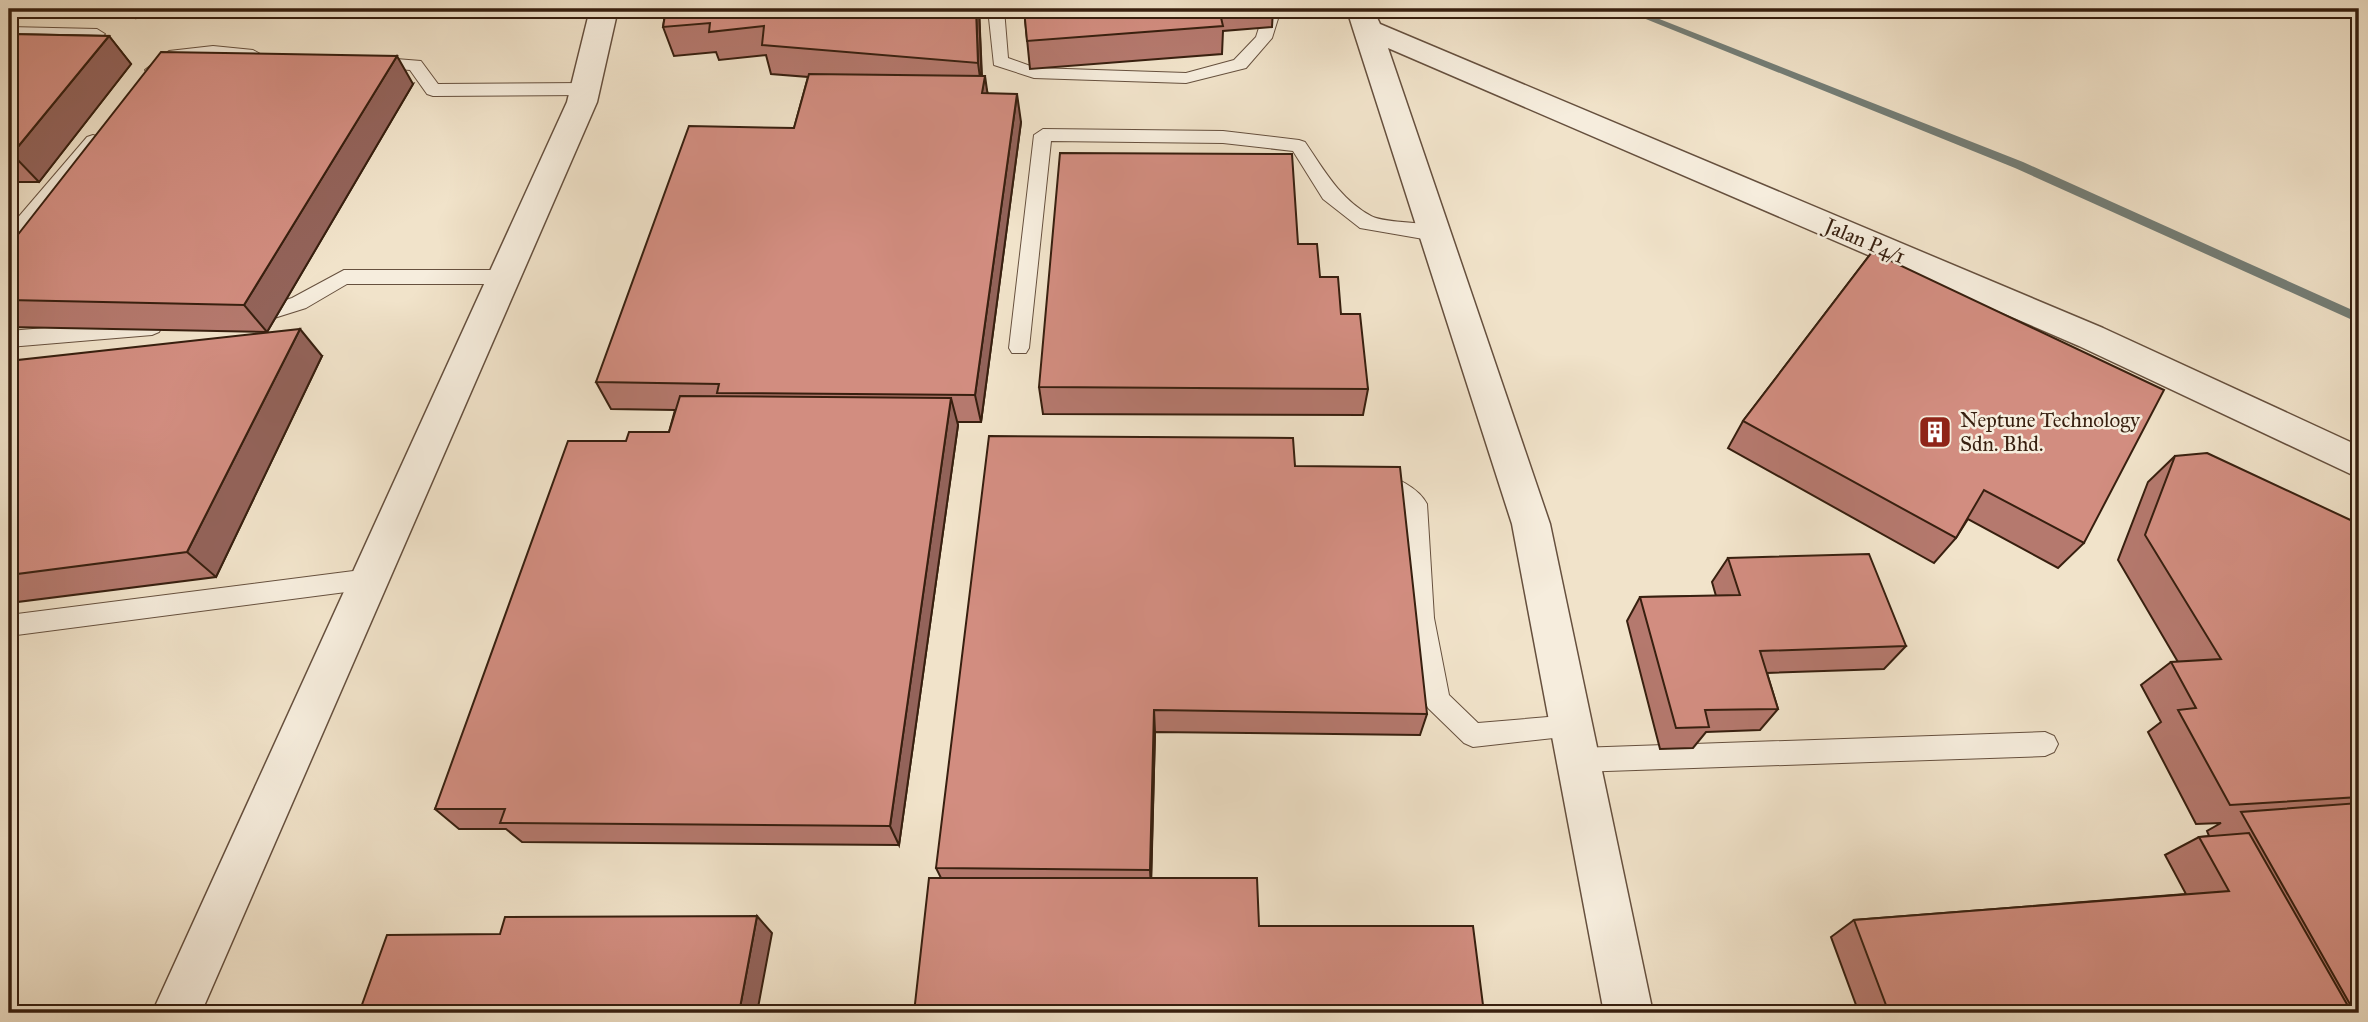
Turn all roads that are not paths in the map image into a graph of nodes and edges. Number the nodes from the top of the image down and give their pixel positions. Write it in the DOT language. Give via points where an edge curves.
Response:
graph roads {
  1 [pos="604,9"];
  2 [pos="996,9"];
  3 [pos="1273,9"];
  4 [pos="1364,19"];
  5 [pos="9,32"];
  6 [pos="97,34"];
  7 [pos="278,57"];
  8 [pos="346,61"];
  9 [pos="144,81"];
  10 [pos="585,89"];
  11 [pos="108,124"];
  12 [pos="1434,234"];
  13 [pos="9,240"];
  14 [pos="503,277"];
  15 [pos="231,320"];
  16 [pos="176,325"];
  17 [pos="9,339"];
  18 [pos="1018,348"];
  19 [pos="2359,463"];
  20 [pos="1350,480"];
  21 [pos="369,579"];
  22 [pos="9,626"];
  23 [pos="1575,744"];
  24 [pos="2045,744"];
  25 [pos="176,1013"];
  26 [pos="1628,1013"];
  1 -- 10 [label="street"];
  2 -- 3 [label="lane" via="1000,61 1045,74 1186,78 1240,64 1264,38"];
  4 -- 12 [label="street"];
  4 -- 19 [label="street, Jalan P4/1" via="2091,337"];
  5 -- 6 [label="lane"];
  7 -- 9 [label="lane" via="181,51 162,60"];
  8 -- 10 [label="lane" via="415,65 433,90"];
  10 -- 14 [label="street"];
  11 -- 13 [label="lane"];
  12 -- 18 [label="lane" via="1367,223 1330,194 1299,146 1223,137 1043,135"];
  12 -- 23 [label="street" via="1531,524"];
  14 -- 15 [label="lane" via="344,277 299,303 259,318"];
  14 -- 21 [label="street"];
  16 -- 17 [label="lane"];
  20 -- 23 [label="lane" via="1386,483 1416,504 1422,618 1437,700 1473,735"];
  21 -- 22 [label="lane"];
  21 -- 25 [label="street"];
  23 -- 24 [label="lane"];
  23 -- 26 [label="street"];
}
